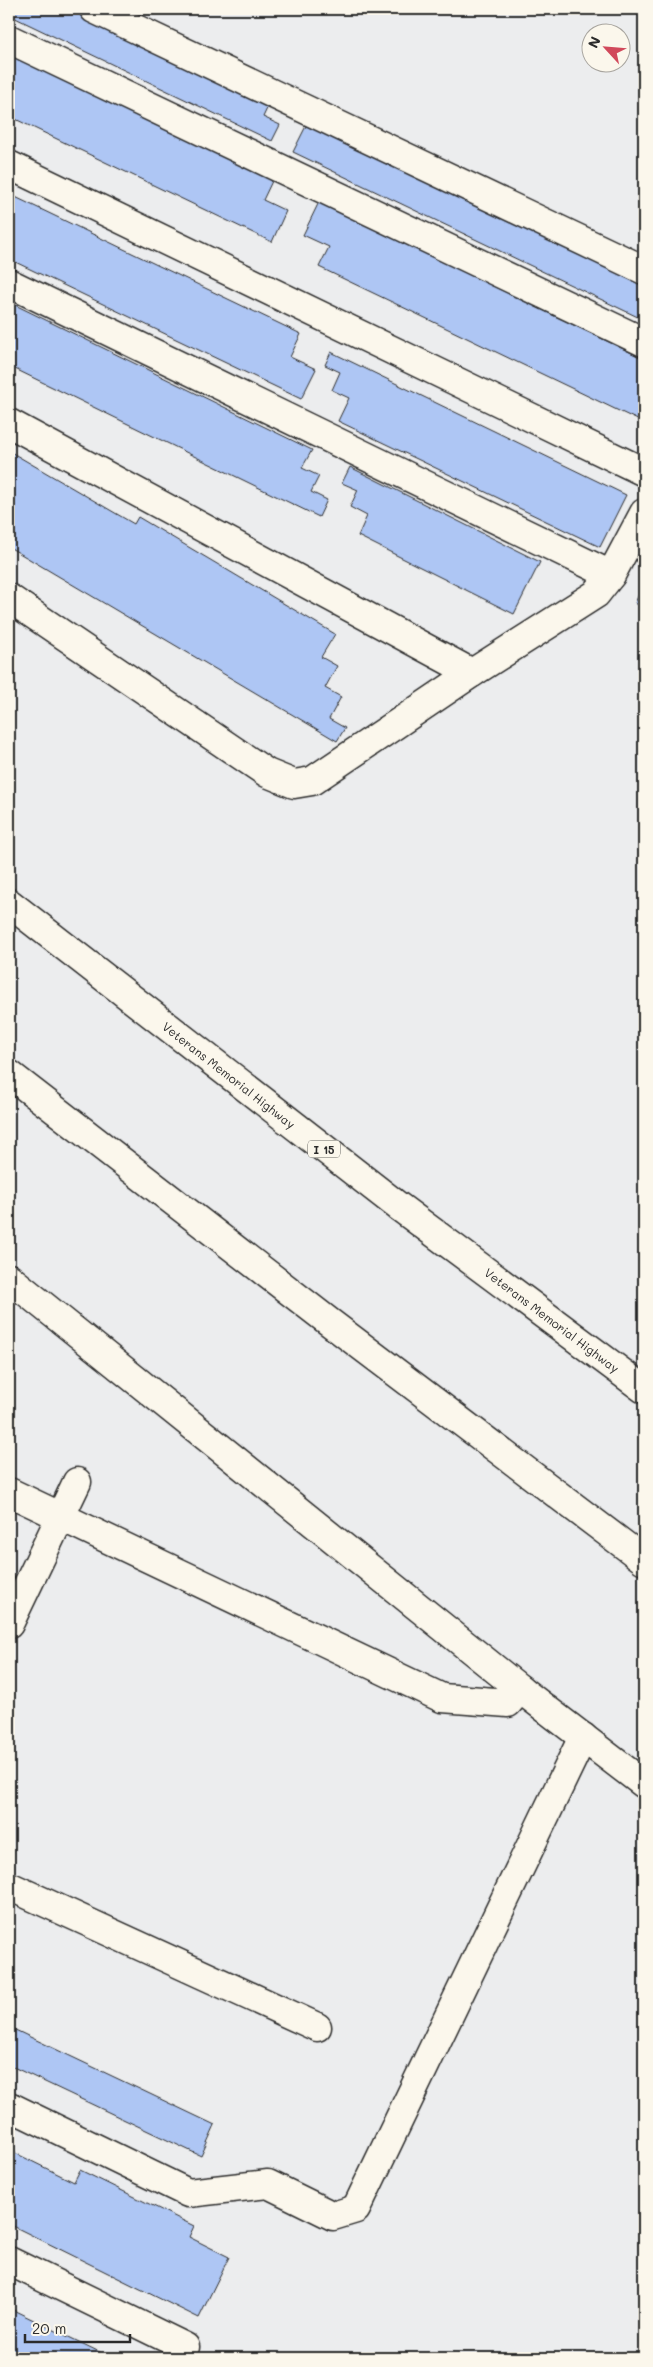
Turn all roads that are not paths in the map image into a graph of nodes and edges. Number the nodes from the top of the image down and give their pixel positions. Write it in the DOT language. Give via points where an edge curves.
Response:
graph roads {
  1 [pos="94,9"];
  2 [pos="9,39"];
  3 [pos="9,165"];
  4 [pos="644,270"];
  5 [pos="9,283"];
  6 [pos="644,342"];
  7 [pos="9,423"];
  8 [pos="644,472"];
  9 [pos="644,513"];
  10 [pos="611,575"];
  11 [pos="9,598"];
  12 [pos="472,673"];
  13 [pos="9,903"];
  14 [pos="9,1074"];
  15 [pos="9,1278"];
  16 [pos="644,1389"];
  17 [pos="78,1482"];
  18 [pos="9,1492"];
  19 [pos="61,1516"];
  20 [pos="644,1560"];
  21 [pos="9,1624"];
  22 [pos="520,1689"];
  23 [pos="583,1737"];
  24 [pos="644,1784"];
  25 [pos="9,1886"];
  26 [pos="317,2028"];
  27 [pos="9,2106"];
  28 [pos="9,2261"];
  29 [pos="185,2347"];
  1 -- 4 [label="main road"];
  2 -- 6 [label="main road"];
  3 -- 8 [label="main road"];
  5 -- 10 [label="main road"];
  7 -- 12 [label="main road"];
  9 -- 10 [label="main road"];
  10 -- 12 [label="main road" via="596,594"];
  11 -- 12 [label="main road" via="267,773 294,784 312,781"];
  13 -- 16 [label="main road, Veterans Memorial Highway / I 15" via="398,1206"];
  14 -- 20 [label="main road"];
  15 -- 22 [label="main road"];
  17 -- 19 [label="main road"];
  18 -- 19 [label="main road"];
  19 -- 21 [label="main road"];
  19 -- 22 [label="main road" via="442,1698 508,1703"];
  22 -- 23 [label="main road"];
  23 -- 24 [label="main road"];
  23 -- 27 [label="main road" via="356,2209 333,2216 268,2184 188,2192"];
  25 -- 26 [label="main road"];
  28 -- 29 [label="main road"];
}
